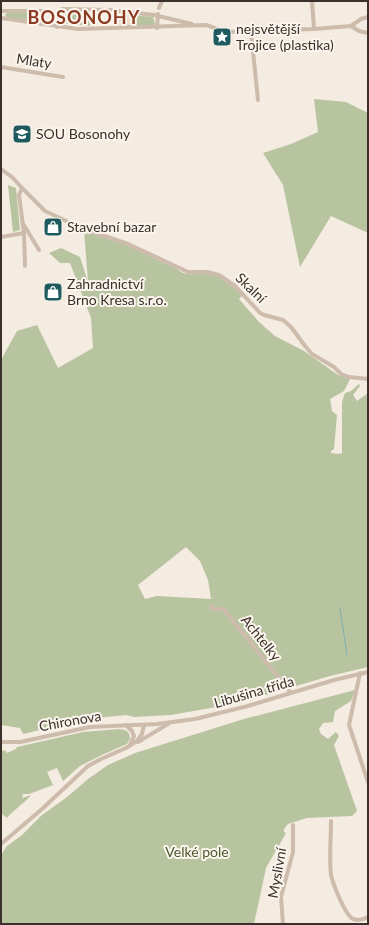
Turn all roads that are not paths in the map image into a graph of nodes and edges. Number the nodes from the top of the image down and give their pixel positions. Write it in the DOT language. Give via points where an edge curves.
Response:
graph roads {
  1 [pos="162,1"];
  2 [pos="312,1"];
  3 [pos="159,8"];
  4 [pos="2,11"];
  5 [pos="33,11"];
  6 [pos="44,11"];
  7 [pos="158,15"];
  8 [pos="1,18"];
  9 [pos="368,18"];
  10 [pos="32,22"];
  11 [pos="196,25"];
  12 [pos="350,26"];
  13 [pos="57,27"];
  14 [pos="157,28"];
  15 [pos="314,29"];
  16 [pos="251,32"];
  17 [pos="368,33"];
  18 [pos="1,67"];
  19 [pos="63,77"];
  20 [pos="258,100"];
  21 [pos="1,169"];
  22 [pos="22,188"];
  23 [pos="22,223"];
  24 [pos="24,232"];
  25 [pos="1,237"];
  26 [pos="39,250"];
  27 [pos="25,266"];
  28 [pos="368,379"];
  29 [pos="210,606"];
  30 [pos="368,672"];
  31 [pos="360,673"];
  32 [pos="291,693"];
  33 [pos="172,722"];
  34 [pos="126,725"];
  35 [pos="144,725"];
  36 [pos="1,742"];
  37 [pos="129,747"];
  38 [pos="368,782"];
  39 [pos="331,821"];
  40 [pos="293,825"];
  41 [pos="1,844"];
  42 [pos="368,917"];
  43 [pos="283,924"];
  1 -- 3 [label="street"];
  2 -- 15 [label="street"];
  4 -- 5 [label="street"];
  4 -- 8 [label="street"];
  5 -- 6 [label="street"];
  5 -- 10 [label="street"];
  7 -- 11 [label="street"];
  7 -- 13 [label="street" via="62,9"];
  7 -- 14 [label="street"];
  8 -- 10 [label="street"];
  9 -- 12 [label="street"];
  10 -- 13 [label="street"];
  11 -- 14 [label="street"];
  11 -- 16 [label="street" via="206,25 220,31"];
  12 -- 15 [label="street"];
  12 -- 17 [label="street"];
  13 -- 14 [label="street"];
  15 -- 16 [label="street"];
  16 -- 20 [label="street"];
  18 -- 19 [label="street, Mlaty"];
  21 -- 22 [label="street, Skalní" via="12,176"];
  22 -- 23 [label="street" via="19,195"];
  22 -- 28 [label="street, Skalní" via="45,211 81,228 128,244 188,272 213,273 226,279 260,313 283,320 319,359 341,374"];
  23 -- 24 [label="street"];
  23 -- 26 [label="street"];
  24 -- 25 [label="street"];
  24 -- 27 [label="street"];
  29 -- 32 [label="street, Achtelky" via="212,609 226,611"];
  30 -- 31 [label="street, Libušina třída"];
  31 -- 32 [label="street, Libušina třída"];
  31 -- 38 [label="street" via="349,726"];
  32 -- 33 [label="street, Libušina třída" via="222,713"];
  33 -- 35 [label="street, Libušina třída"];
  33 -- 37 [label="street"];
  34 -- 35 [label="street, Chironova"];
  34 -- 36 [label="street, Chironova" via="84,728 20,742"];
  34 -- 37 [label="street" via="134,736"];
  35 -- 37 [label="street" via="140,738"];
  37 -- 41 [label="street" via="85,769"];
  39 -- 42 [label="street" via="330,867 335,887 352,919"];
  40 -- 43 [label="street, Myslivní" via="293,852 281,897"];
}
